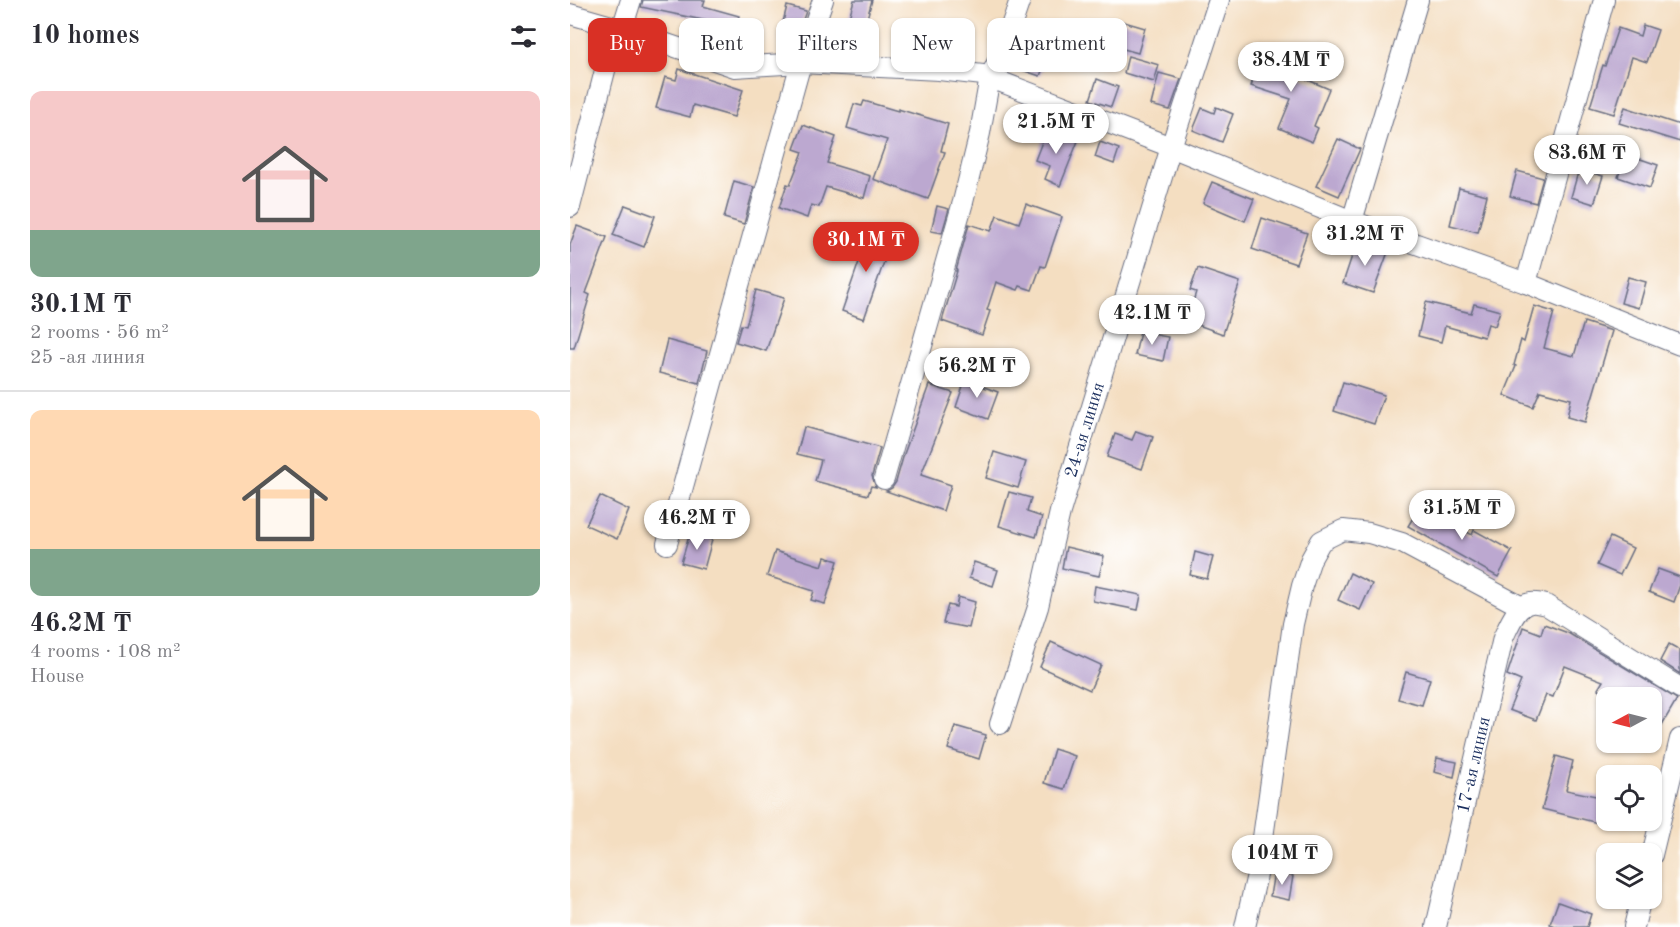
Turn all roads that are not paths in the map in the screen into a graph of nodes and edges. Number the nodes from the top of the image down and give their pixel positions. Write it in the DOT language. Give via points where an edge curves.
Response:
graph roads {
  1 [pos="631,0"];
  2 [pos="823,0"];
  3 [pos="1020,0"];
  4 [pos="1219,0"];
  5 [pos="1418,0"];
  6 [pos="1604,0"];
  7 [pos="570,14"];
  8 [pos="625,18"];
  9 [pos="817,18"];
  10 [pos="588,19"];
  11 [pos="667,45"];
  12 [pos="776,65"];
  13 [pos="879,67"];
  14 [pos="605,72"];
  15 [pos="798,72"];
  16 [pos="990,77"];
  17 [pos="1171,147"];
  18 [pos="570,207"];
  19 [pos="1352,221"];
  20 [pos="1526,283"];
  21 [pos="1680,345"];
  22 [pos="884,479"];
  23 [pos="667,544"];
  24 [pos="1522,607"];
  25 [pos="1680,688"];
  26 [pos="1000,724"];
  27 [pos="1680,739"];
  28 [pos="1655,843"];
  29 [pos="1638,909"];
  30 [pos="1245,927"];
  31 [pos="1436,927"];
  32 [pos="1634,927"];
  1 -- 8 [label="street"];
  2 -- 9 [label="street"];
  3 -- 16 [label="street"];
  4 -- 17 [label="street, 24-ая линия"];
  5 -- 19 [label="street"];
  6 -- 20 [label="street"];
  7 -- 10 [label="street"];
  11 -- 12 [label="street" via="735,68"];
  13 -- 16 [label="street"];
  14 -- 18 [label="street"];
  15 -- 23 [label="street"];
  16 -- 17 [label="street"];
  16 -- 22 [label="street" via="963,202"];
  17 -- 19 [label="street"];
  17 -- 26 [label="street, 24-ая линия" via="1060,512 1038,607"];
  19 -- 20 [label="street"];
  20 -- 21 [label="street"];
  24 -- 25 [label="street" via="1530,603 1546,605"];
  24 -- 30 [label="street" via="1402,543 1342,530 1321,541 1311,559 1293,624 1259,866"];
  24 -- 31 [label="street, 17-ая линия" via="1503,638"];
  27 -- 28 [label="street"];
  29 -- 32 [label="street"];
}
